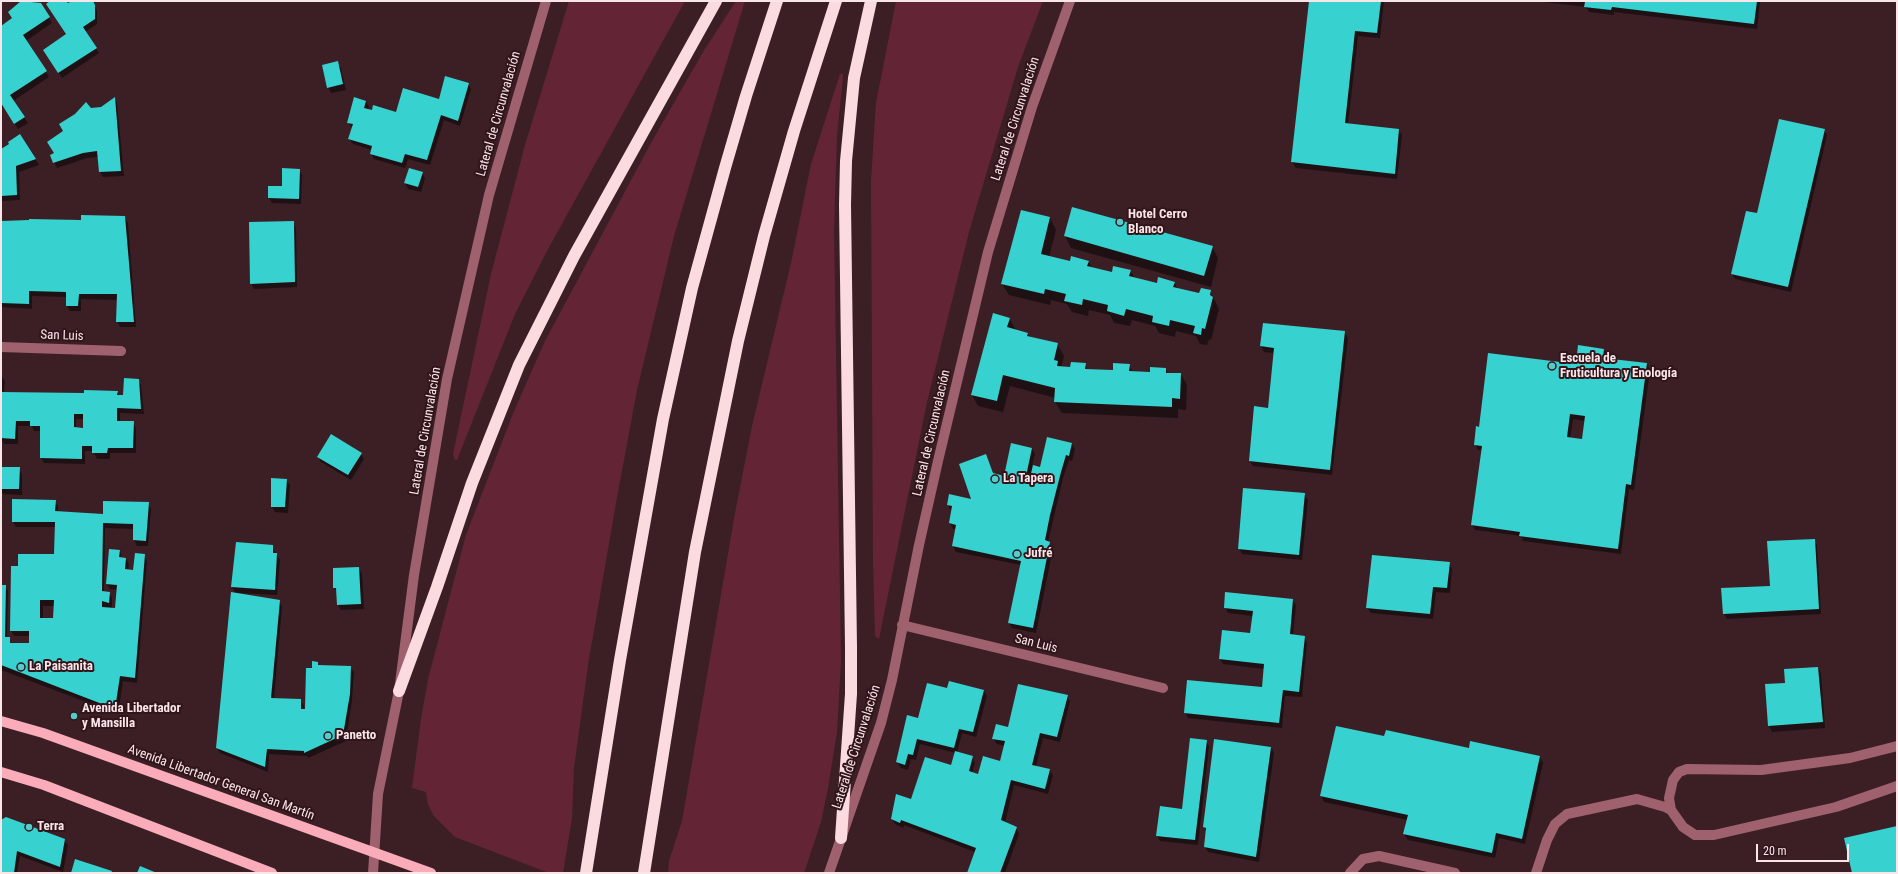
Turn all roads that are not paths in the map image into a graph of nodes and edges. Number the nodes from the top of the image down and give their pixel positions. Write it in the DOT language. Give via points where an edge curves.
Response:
graph roads {
  1 [pos="546,1"];
  2 [pos="716,1"];
  3 [pos="777,1"];
  4 [pos="836,1"];
  5 [pos="871,1"];
  6 [pos="1070,1"];
  7 [pos="1,347"];
  8 [pos="122,350"];
  9 [pos="902,625"];
  10 [pos="1163,688"];
  11 [pos="399,691"];
  12 [pos="1,721"];
  13 [pos="1897,746"];
  14 [pos="3,773"];
  15 [pos="1897,786"];
  16 [pos="1671,810"];
  17 [pos="841,838"];
  18 [pos="374,852"];
  19 [pos="272,873"];
  20 [pos="373,873"];
  21 [pos="432,873"];
  22 [pos="586,873"];
  23 [pos="644,873"];
  24 [pos="829,873"];
  25 [pos="1350,873"];
  26 [pos="1455,873"];
  27 [pos="1536,873"];
  1 -- 11 [label="street, Lateral de Circunvalación" via="491,188 447,379 414,575"];
  2 -- 11 [label="highway" via="574,256 519,365 472,483"];
  3 -- 22 [label="highway" via="724,168 692,288 663,419 620,660"];
  4 -- 23 [label="highway" via="792,138 736,348 695,552"];
  5 -- 17 [label="highway" via="854,78 846,161 851,647"];
  6 -- 9 [label="street, Lateral de Circunvalación" via="1032,107 988,252"];
  7 -- 8 [label="street, San Luis"];
  9 -- 10 [label="street, San Luis"];
  9 -- 17 [label="street, Lateral de Circunvalación" via="881,723"];
  11 -- 18 [label="street, Lateral de Circunvalación" via="378,794"];
  12 -- 18 [label="main road, Avenida Libertador General San Martín" via="43,733"];
  13 -- 16 [label="street" via="1850,758 1761,770 1687,769 1679,772 1672,780 1668,798"];
  14 -- 19 [label="main road" via="44,785"];
  15 -- 16 [label="street" via="1836,807 1714,836 1695,835 1683,827"];
  16 -- 27 [label="street" via="1637,800 1567,814 1555,824"];
  17 -- 24 [label="street, Lateral de Circunvalación"];
  18 -- 20 [label="street, Lateral de Circunvalación"];
  18 -- 21 [label="main road, Avenida Libertador General San Martín"];
  25 -- 26 [label="street" via="1363,859 1379,856"];
}
